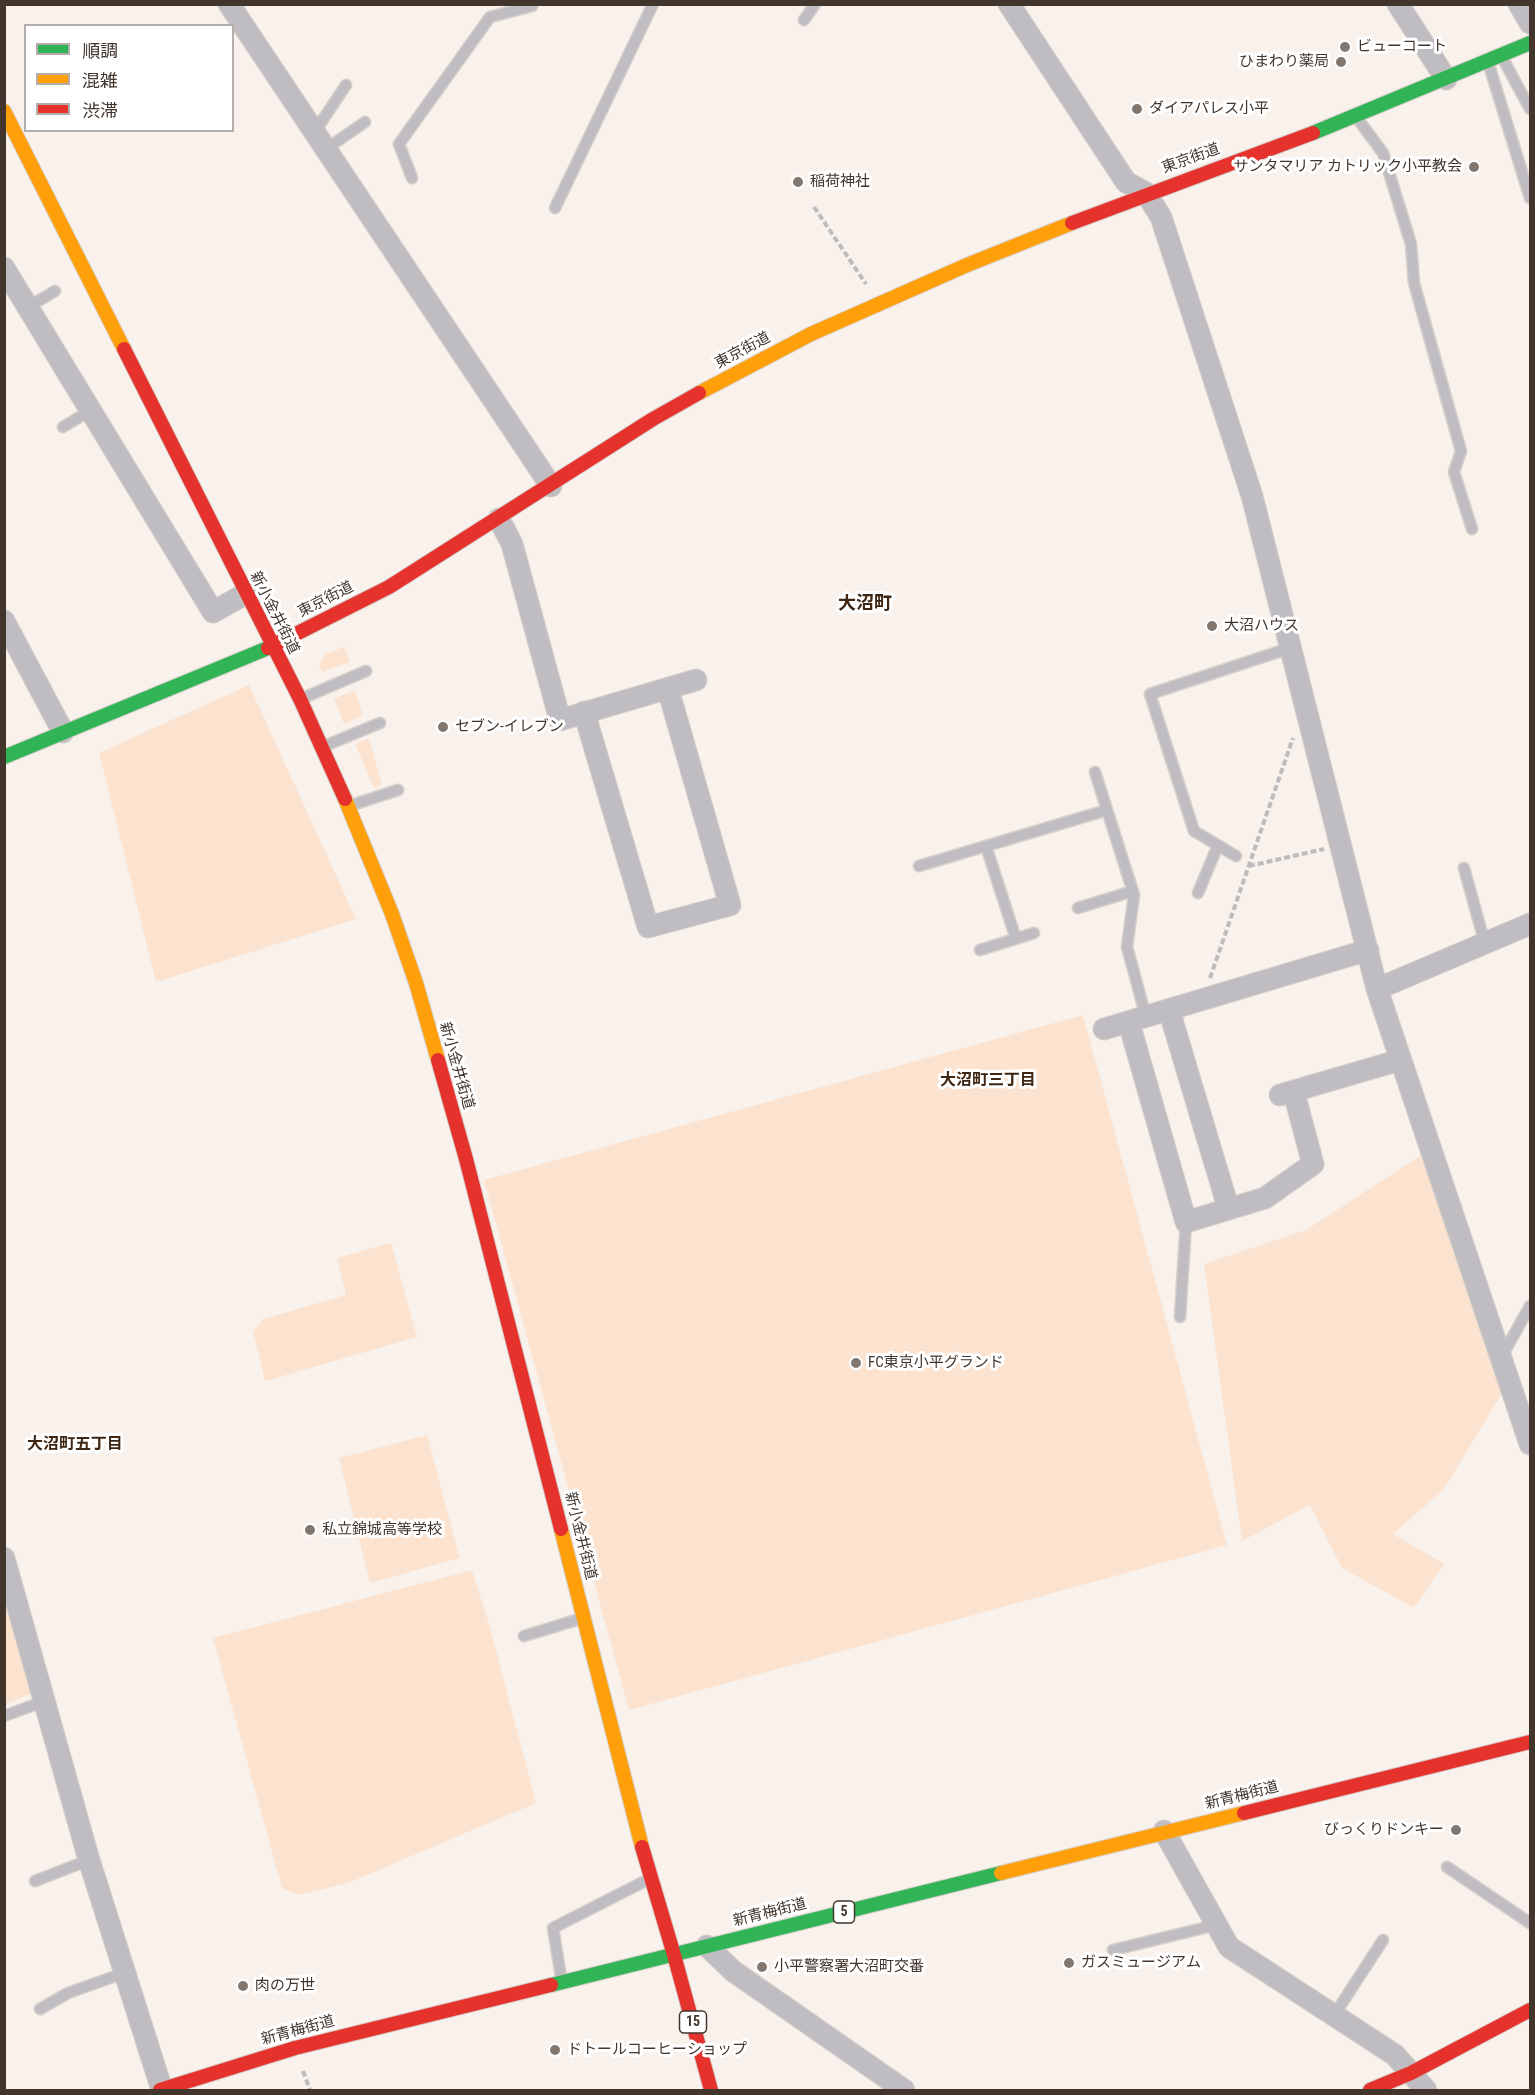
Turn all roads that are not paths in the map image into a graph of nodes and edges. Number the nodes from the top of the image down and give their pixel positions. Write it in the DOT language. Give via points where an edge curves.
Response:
graph roads {
  1 [pos="229,4"];
  2 [pos="653,4"];
  3 [pos="815,4"];
  4 [pos="1009,4"];
  5 [pos="1398,4"];
  6 [pos="1519,4"];
  7 [pos="532,6"];
  8 [pos="804,20"];
  9 [pos="1530,23"];
  10 [pos="1530,43"];
  11 [pos="1502,56"];
  12 [pos="1488,62"];
  13 [pos="1446,79"];
  14 [pos="346,85"];
  15 [pos="1530,109"];
  16 [pos="4,111"];
  17 [pos="1356,117"];
  18 [pos="365,122"];
  19 [pos="320,141"];
  20 [pos="412,178"];
  21 [pos="1146,193"];
  22 [pos="1530,198"];
  23 [pos="555,208"];
  24 [pos="4,268"];
  25 [pos="55,291"];
  26 [pos="28,307"];
  27 [pos="91,410"];
  28 [pos="63,427"];
  29 [pos="551,486"];
  30 [pos="499,519"];
  31 [pos="1472,529"];
  32 [pos="245,594"];
  33 [pos="4,621"];
  34 [pos="271,647"];
  35 [pos="1290,648"];
  36 [pos="366,671"];
  37 [pos="696,681"];
  38 [pos="668,689"];
  39 [pos="300,699"];
  40 [pos="584,712"];
  41 [pos="380,723"];
  42 [pos="63,732"];
  43 [pos="322,747"];
  44 [pos="4,757"];
  45 [pos="1095,772"];
  46 [pos="398,790"];
  47 [pos="348,807"];
  48 [pos="1107,810"];
  49 [pos="1218,845"];
  50 [pos="986,846"];
  51 [pos="1236,856"];
  52 [pos="919,866"];
  53 [pos="1464,868"];
  54 [pos="1133,891"];
  55 [pos="1198,893"];
  56 [pos="1078,908"];
  57 [pos="1530,924"];
  58 [pos="1034,933"];
  59 [pos="1016,939"];
  60 [pos="1485,944"];
  61 [pos="980,950"];
  62 [pos="1368,950"];
  63 [pos="1377,989"];
  64 [pos="1168,1010"];
  65 [pos="1138,1020"];
  66 [pos="1104,1029"];
  67 [pos="1400,1060"];
  68 [pos="1228,1207"];
  69 [pos="1186,1222"];
  70 [pos="1530,1306"];
  71 [pos="1180,1317"];
  72 [pos="1502,1356"];
  73 [pos="1527,1417"];
  74 [pos="1530,1444"];
  75 [pos="4,1558"];
  76 [pos="583,1618"];
  77 [pos="524,1636"];
  78 [pos="45,1701"];
  79 [pos="4,1716"];
  80 [pos="1530,1742"];
  81 [pos="1164,1831"];
  82 [pos="89,1860"];
  83 [pos="1447,1867"];
  84 [pos="650,1879"];
  85 [pos="35,1881"];
  86 [pos="1530,1923"];
  87 [pos="1216,1925"];
  88 [pos="1383,1940"];
  89 [pos="707,1946"];
  90 [pos="1113,1950"];
  91 [pos="674,1954"];
  92 [pos="124,1973"];
  93 [pos="562,1983"];
  94 [pos="40,2009"];
  95 [pos="1530,2010"];
  96 [pos="1335,2014"];
  97 [pos="1411,2073"];
  98 [pos="161,2090"];
  99 [pos="711,2091"];
  100 [pos="904,2091"];
  101 [pos="1370,2091"];
  102 [pos="1426,2091"];
  1 -- 19 [label="street"];
  2 -- 23 [label="lane"];
  3 -- 8 [label="lane"];
  4 -- 21 [label="street" via="1126,182"];
  5 -- 13 [label="street"];
  6 -- 9 [label="street"];
  7 -- 20 [label="lane" via="490,17 399,144"];
  10 -- 11 [label="main road, 東京街道"];
  11 -- 12 [label="main road, 東京街道"];
  11 -- 15 [label="lane"];
  12 -- 13 [label="main road, 東京街道"];
  12 -- 22 [label="lane"];
  13 -- 17 [label="main road, 東京街道"];
  14 -- 19 [label="lane"];
  16 -- 32 [label="main road, 新小金井街道"];
  17 -- 21 [label="main road, 東京街道"];
  17 -- 31 [label="lane" via="1383,153 1411,243 1414,283 1461,451 1454,472"];
  18 -- 19 [label="lane"];
  19 -- 29 [label="street"];
  21 -- 29 [label="main road, 東京街道" via="967,265 776,351 653,419"];
  21 -- 35 [label="street" via="1161,217 1232,432"];
  24 -- 26 [label="street"];
  25 -- 26 [label="lane"];
  26 -- 27 [label="street"];
  27 -- 28 [label="lane"];
  27 -- 32 [label="street" via="213,612"];
  29 -- 30 [label="main road, 東京街道"];
  30 -- 34 [label="main road, 東京街道" via="389,587"];
  30 -- 40 [label="street" via="512,544 560,720"];
  32 -- 34 [label="main road, 新小金井街道"];
  33 -- 42 [label="street"];
  34 -- 39 [label="main road, 新小金井街道"];
  34 -- 42 [label="main road, 東京街道"];
  35 -- 49 [label="lane" via="1150,694 1194,831"];
  35 -- 62 [label="street"];
  36 -- 39 [label="lane"];
  37 -- 38 [label="street"];
  38 -- 40 [label="street"];
  38 -- 40 [label="street" via="730,905 648,927"];
  39 -- 43 [label="main road, 新小金井街道"];
  41 -- 43 [label="lane"];
  42 -- 44 [label="main road, 東京街道"];
  43 -- 47 [label="main road, 新小金井街道"];
  45 -- 48 [label="lane"];
  46 -- 47 [label="lane"];
  47 -- 76 [label="main road, 新小金井街道" via="416,983 472,1182"];
  48 -- 50 [label="lane"];
  48 -- 54 [label="lane"];
  49 -- 51 [label="lane"];
  49 -- 55 [label="lane"];
  50 -- 52 [label="lane"];
  50 -- 59 [label="lane"];
  53 -- 60 [label="lane"];
  54 -- 56 [label="lane"];
  54 -- 65 [label="lane" via="1127,947"];
  57 -- 60 [label="street"];
  58 -- 59 [label="lane"];
  59 -- 61 [label="lane"];
  60 -- 63 [label="street"];
  62 -- 63 [label="street"];
  62 -- 64 [label="street"];
  63 -- 67 [label="street"];
  64 -- 65 [label="street"];
  64 -- 68 [label="street"];
  65 -- 66 [label="street"];
  65 -- 69 [label="street"];
  67 -- 68 [label="street" via="1287,1094 1313,1164 1265,1198"];
  67 -- 72 [label="street"];
  68 -- 69 [label="street"];
  69 -- 71 [label="lane"];
  70 -- 72 [label="lane"];
  72 -- 73 [label="street"];
  73 -- 74 [label="street"];
  75 -- 78 [label="street"];
  76 -- 77 [label="lane"];
  76 -- 84 [label="main road, 新小金井街道"];
  78 -- 79 [label="lane"];
  78 -- 82 [label="street"];
  80 -- 81 [label="main road, 新青梅街道 / 5"];
  81 -- 87 [label="street"];
  81 -- 89 [label="main road, 新青梅街道 / 5"];
  82 -- 85 [label="lane"];
  82 -- 92 [label="street"];
  83 -- 86 [label="lane"];
  84 -- 91 [label="main road, 新小金井街道"];
  84 -- 93 [label="lane" via="553,1928"];
  87 -- 90 [label="lane"];
  87 -- 96 [label="street" via="1229,1947"];
  88 -- 96 [label="lane"];
  89 -- 91 [label="main road, 新青梅街道 / 5"];
  89 -- 100 [label="street" via="733,1971"];
  91 -- 93 [label="main road, 新青梅街道 / 5"];
  91 -- 99 [label="main road, 新小金井街道 / 15"];
  92 -- 94 [label="lane" via="68,1993"];
  92 -- 98 [label="street"];
  93 -- 98 [label="main road, 新青梅街道 / 5" via="295,2048"];
  95 -- 97 [label="main road"];
  96 -- 97 [label="street" via="1395,2055"];
  97 -- 101 [label="main road"];
  97 -- 102 [label="street"];
}
